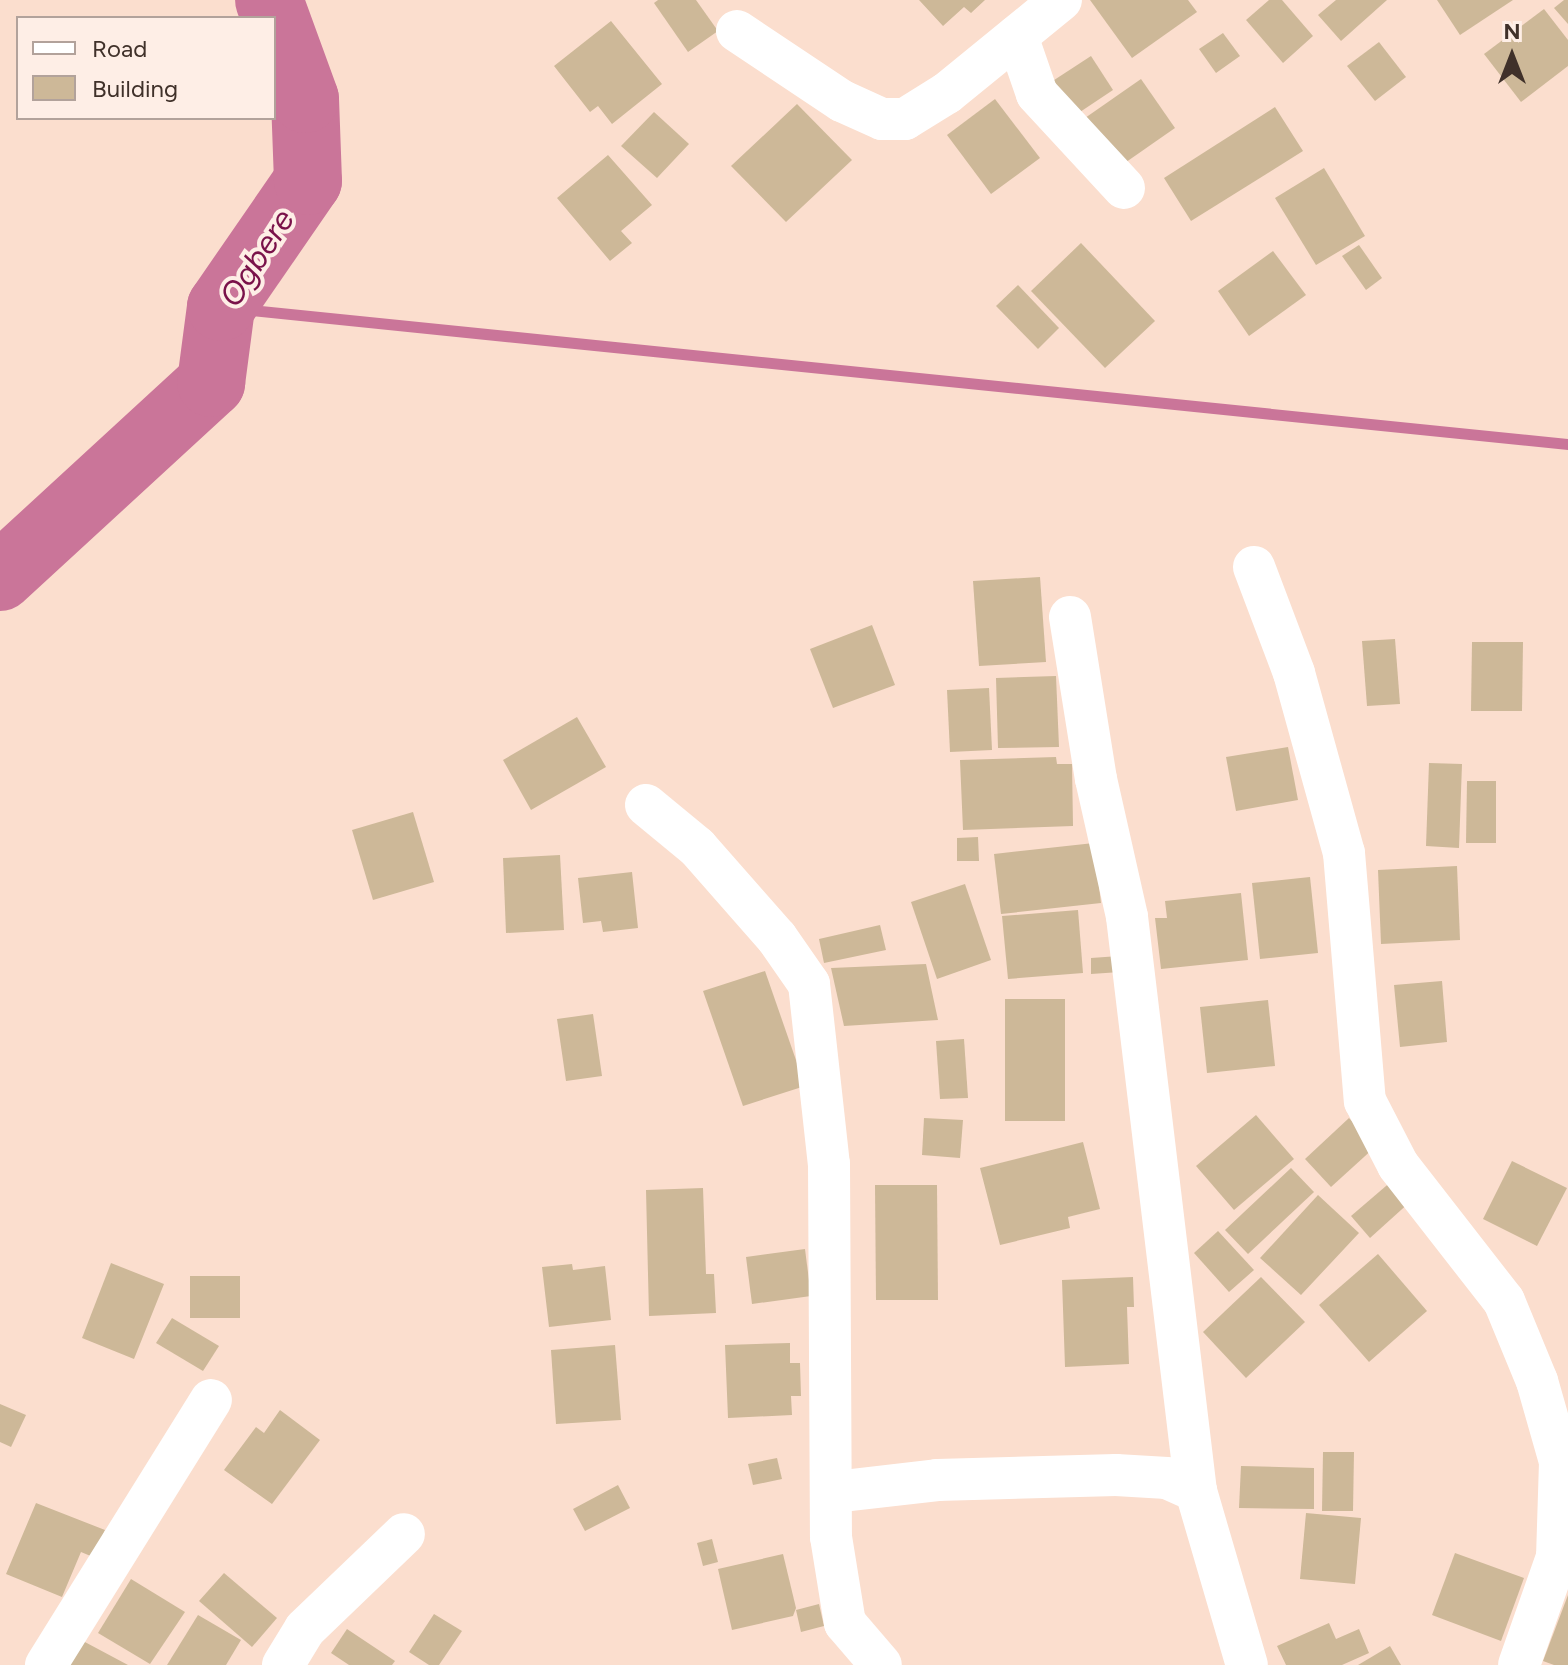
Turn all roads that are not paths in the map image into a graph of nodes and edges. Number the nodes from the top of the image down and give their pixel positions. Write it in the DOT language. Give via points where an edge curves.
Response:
graph roads {
  1 [pos="1061,0"];
  2 [pos="737,31"];
  3 [pos="1017,36"];
  4 [pos="1124,188"];
  5 [pos="1254,567"];
  6 [pos="1070,617"];
  7 [pos="646,805"];
  8 [pos="211,1400"];
  9 [pos="1196,1491"];
  10 [pos="834,1492"];
  11 [pos="404,1534"];
  12 [pos="46,1665"];
  13 [pos="283,1665"];
  14 [pos="881,1665"];
  15 [pos="1247,1665"];
  16 [pos="1519,1665"];
  1 -- 3 [label="street"];
  2 -- 3 [label="street" via="842,101 882,119 905,119 947,93"];
  3 -- 4 [label="street" via="1037,94"];
  5 -- 16 [label="street" via="1294,673 1344,853 1365,1101 1398,1165 1504,1301 1537,1381 1560,1462 1557,1557"];
  6 -- 9 [label="street" via="1096,779 1127,917"];
  7 -- 10 [label="street" via="697,847 777,938 809,984 829,1164"];
  8 -- 12 [label="street"];
  9 -- 10 [label="street" via="1167,1478 1116,1475 937,1480"];
  9 -- 15 [label="street"];
  10 -- 14 [label="street" via="831,1537 845,1623"];
  11 -- 13 [label="street" via="305,1629"];
}
